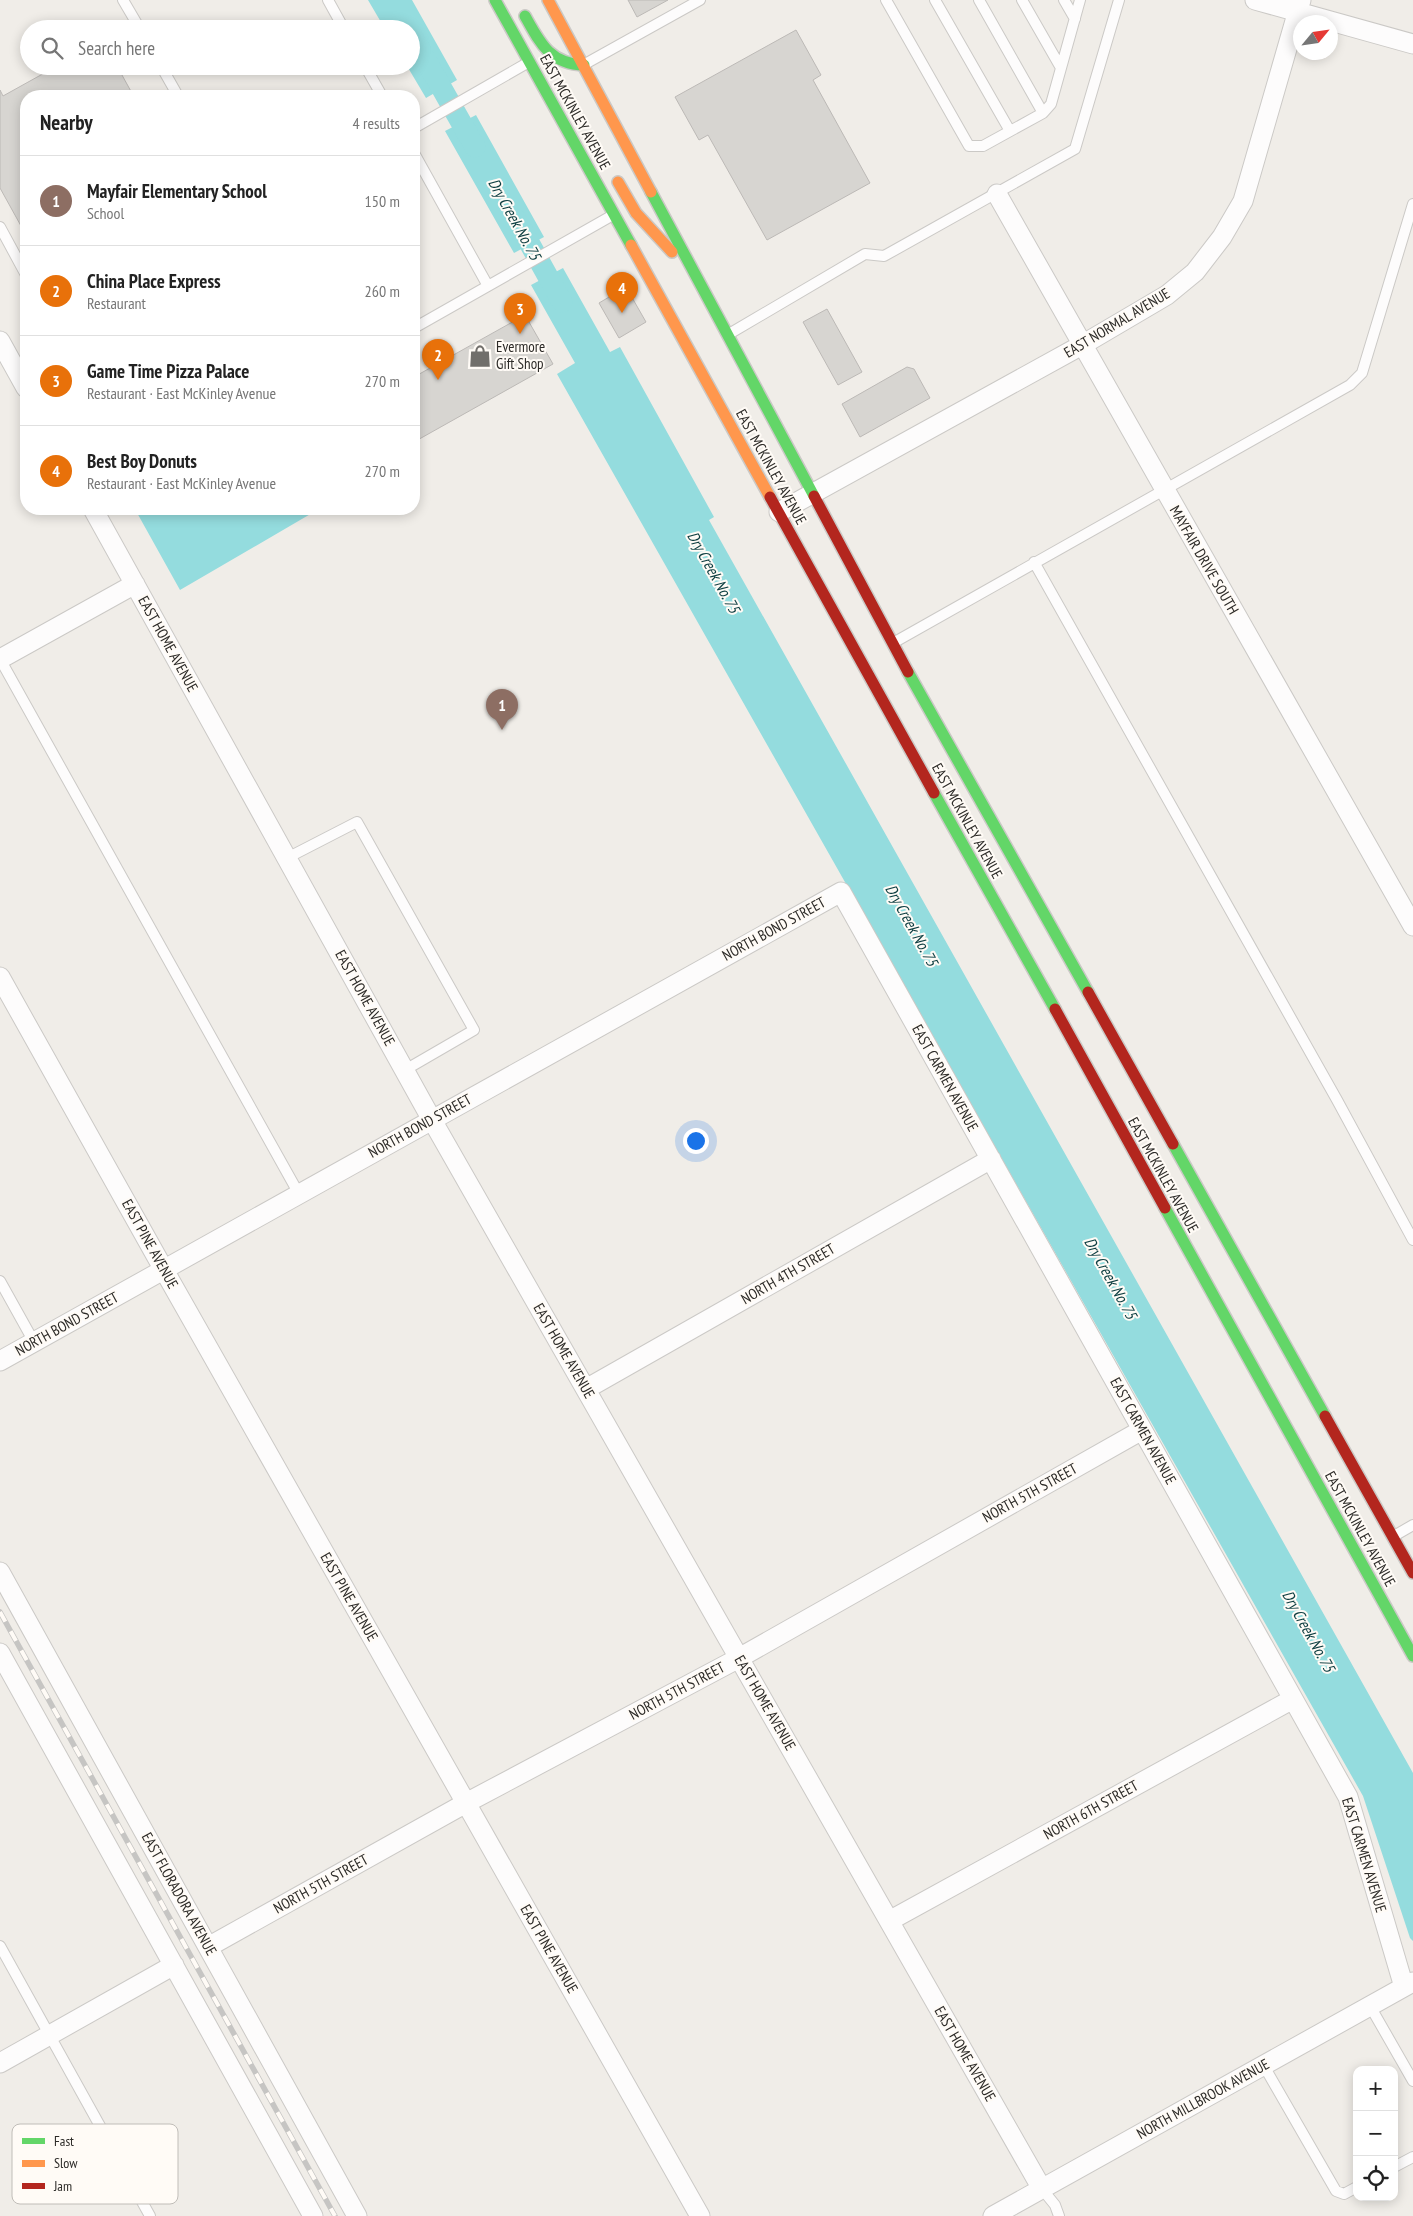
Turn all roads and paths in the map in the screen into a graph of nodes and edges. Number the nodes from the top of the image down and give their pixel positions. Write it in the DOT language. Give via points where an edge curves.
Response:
graph roads {
  1 [pos="123,0"];
  2 [pos="328,0"];
  3 [pos="496,0"];
  4 [pos="548,0"];
  5 [pos="700,0"];
  6 [pos="886,0"];
  7 [pos="935,0"];
  8 [pos="979,0"];
  9 [pos="1022,0"];
  10 [pos="1064,0"];
  11 [pos="1080,0"];
  12 [pos="1119,0"];
  13 [pos="1255,0"];
  14 [pos="1299,6"];
  15 [pos="520,8"];
  16 [pos="1075,19"];
  17 [pos="135,20"];
  18 [pos="339,20"];
  19 [pos="1413,44"];
  20 [pos="543,65"];
  21 [pos="584,65"];
  22 [pos="1061,68"];
  23 [pos="166,75"];
  24 [pos="371,75"];
  25 [pos="175,90"];
  26 [pos="379,90"];
  27 [pos="1043,112"];
  28 [pos="420,124"];
  29 [pos="1010,131"];
  30 [pos="420,164"];
  31 [pos="612,171"];
  32 [pos="997,194"];
  33 [pos="1413,204"];
  34 [pos="615,214"];
  35 [pos="0,227"];
  36 [pos="20,264"];
  37 [pos="699,281"];
  38 [pos="488,286"];
  39 [pos="420,325"];
  40 [pos="727,334"];
  41 [pos="0,341"];
  42 [pos="1082,345"];
  43 [pos="20,377"];
  44 [pos="1164,490"];
  45 [pos="813,494"];
  46 [pos="779,512"];
  47 [pos="96,515"];
  48 [pos="1034,562"];
  49 [pos="135,584"];
  50 [pos="892,643"];
  51 [pos="0,659"];
  52 [pos="287,858"];
  53 [pos="841,892"];
  54 [pos="1413,926"];
  55 [pos="0,977"];
  56 [pos="405,1070"];
  57 [pos="432,1120"];
  58 [pos="991,1159"];
  59 [pos="299,1194"];
  60 [pos="1413,1240"];
  61 [pos="164,1270"];
  62 [pos="0,1281"];
  63 [pos="34,1342"];
  64 [pos="0,1361"];
  65 [pos="586,1390"];
  66 [pos="1142,1430"];
  67 [pos="1303,1457"];
  68 [pos="1341,1501"];
  69 [pos="1413,1525"];
  70 [pos="1393,1536"];
  71 [pos="0,1572"];
  72 [pos="1413,1573"];
  73 [pos="0,1653"];
  74 [pos="1413,1656"];
  75 [pos="739,1658"];
  76 [pos="1293,1699"];
  77 [pos="466,1804"];
  78 [pos="890,1921"];
  79 [pos="0,1946"];
  80 [pos="208,1946"];
  81 [pos="174,1965"];
  82 [pos="1409,1985"];
  83 [pos="1370,2006"];
  84 [pos="50,2035"];
  85 [pos="0,2063"];
  86 [pos="1264,2066"];
  87 [pos="1413,2081"];
  88 [pos="99,2124"];
  89 [pos="1413,2157"];
  90 [pos="1398,2165"];
  91 [pos="1042,2189"];
  92 [pos="1353,2189"];
  93 [pos="143,2204"];
  94 [pos="150,2216"];
  95 [pos="313,2216"];
  96 [pos="357,2216"];
  97 [pos="700,2216"];
  98 [pos="993,2216"];
  99 [pos="1059,2216"];
  1 -- 17 [label="lane"];
  2 -- 18 [label="lane"];
  3 -- 20 [label="main road, EAST MCKINLEY AVENUE"];
  4 -- 21 [label="main road, EAST MCKINLEY AVENUE"];
  5 -- 21 [label="lane"];
  6 -- 29 [label="lane" via="969,146 983,146"];
  7 -- 29 [label="lane"];
  8 -- 27 [label="lane"];
  9 -- 22 [label="lane"];
  10 -- 16 [label="lane"];
  11 -- 16 [label="lane"];
  12 -- 32 [label="lane" via="1075,150"];
  13 -- 14 [label="street"];
  14 -- 19 [label="street"];
  14 -- 42 [label="street, EAST NORMAL AVENUE" via="1253,174 1243,201 1222,237 1195,272 1167,295"];
  15 -- 21 [label="main road" via="545,49 572,66"];
  16 -- 22 [label="lane"];
  20 -- 28 [label="lane" via="467,98"];
  20 -- 34 [label="main road, EAST MCKINLEY AVENUE"];
  21 -- 37 [label="main road, EAST MCKINLEY AVENUE"];
  22 -- 27 [label="lane" via="1051,104"];
  23 -- 25 [label="lane"];
  24 -- 26 [label="lane"];
  27 -- 29 [label="lane"];
  30 -- 38 [label="lane"];
  31 -- 37 [label="main road" via="636,213"];
  32 -- 40 [label="lane" via="884,256 865,254"];
  32 -- 42 [label="street, MAYFAIR DRIVE SOUTH"];
  33 -- 44 [label="lane" via="1362,373 1350,386 1332,397"];
  34 -- 38 [label="lane"];
  34 -- 46 [label="main road, EAST MCKINLEY AVENUE"];
  35 -- 36 [label="lane"];
  37 -- 40 [label="main road, EAST MCKINLEY AVENUE"];
  38 -- 39 [label="lane"];
  40 -- 45 [label="main road, EAST MCKINLEY AVENUE"];
  41 -- 43 [label="street"];
  42 -- 44 [label="street, MAYFAIR DRIVE SOUTH"];
  42 -- 45 [label="street, EAST NORMAL AVENUE"];
  44 -- 48 [label="lane"];
  44 -- 54 [label="street, MAYFAIR DRIVE SOUTH"];
  45 -- 46 [label="street, EAST NORMAL AVENUE"];
  45 -- 50 [label="main road, EAST MCKINLEY AVENUE"];
  46 -- 67 [label="main road, EAST MCKINLEY AVENUE"];
  47 -- 49 [label="street, EAST HOME AVENUE"];
  48 -- 50 [label="lane"];
  48 -- 60 [label="lane"];
  49 -- 51 [label="street"];
  49 -- 52 [label="street, EAST HOME AVENUE"];
  50 -- 70 [label="main road, EAST MCKINLEY AVENUE"];
  51 -- 59 [label="lane"];
  52 -- 56 [label="street, EAST HOME AVENUE"];
  52 -- 56 [label="lane" via="357,822 474,1030"];
  53 -- 57 [label="street, NORTH BOND STREET"];
  53 -- 58 [label="street, EAST CARMEN AVENUE"];
  55 -- 61 [label="street, EAST PINE AVENUE"];
  56 -- 57 [label="street, EAST HOME AVENUE"];
  57 -- 59 [label="street, NORTH BOND STREET"];
  57 -- 65 [label="street, EAST HOME AVENUE"];
  58 -- 65 [label="street, NORTH 4TH STREET"];
  58 -- 66 [label="street, EAST CARMEN AVENUE"];
  59 -- 61 [label="street, NORTH BOND STREET"];
  61 -- 63 [label="street, NORTH BOND STREET"];
  61 -- 77 [label="street, EAST PINE AVENUE"];
  62 -- 63 [label="lane"];
  63 -- 64 [label="street, NORTH BOND STREET"];
  65 -- 75 [label="street, EAST HOME AVENUE"];
  66 -- 75 [label="street, NORTH 5TH STREET"];
  66 -- 76 [label="street, EAST CARMEN AVENUE"];
  67 -- 68 [label="main road"];
  67 -- 74 [label="main road, EAST MCKINLEY AVENUE"];
  69 -- 70 [label="lane"];
  70 -- 72 [label="main road, EAST MCKINLEY AVENUE"];
  71 -- 80 [label="street, EAST FLORADORA AVENUE"];
  73 -- 81 [label="street"];
  75 -- 77 [label="street, NORTH 5TH STREET"];
  75 -- 78 [label="street, EAST HOME AVENUE"];
  76 -- 78 [label="street, NORTH 6TH STREET"];
  76 -- 82 [label="street, EAST CARMEN AVENUE" via="1348,1797"];
  77 -- 80 [label="street, NORTH 5TH STREET"];
  77 -- 97 [label="street, EAST PINE AVENUE"];
  78 -- 91 [label="street, EAST HOME AVENUE"];
  79 -- 84 [label="lane"];
  80 -- 96 [label="street, EAST FLORADORA AVENUE"];
  81 -- 84 [label="street"];
  81 -- 95 [label="street"];
  82 -- 83 [label="street, NORTH MILLBROOK AVENUE"];
  83 -- 86 [label="street, NORTH MILLBROOK AVENUE"];
  83 -- 87 [label="lane"];
  84 -- 85 [label="street"];
  84 -- 88 [label="lane"];
  86 -- 91 [label="street, NORTH MILLBROOK AVENUE"];
  86 -- 92 [label="lane" via="1336,2191 1344,2194"];
  89 -- 90 [label="lane"];
  91 -- 98 [label="street, NORTH MILLBROOK AVENUE"];
  91 -- 99 [label="lane"];
  93 -- 94 [label="lane"];
}
